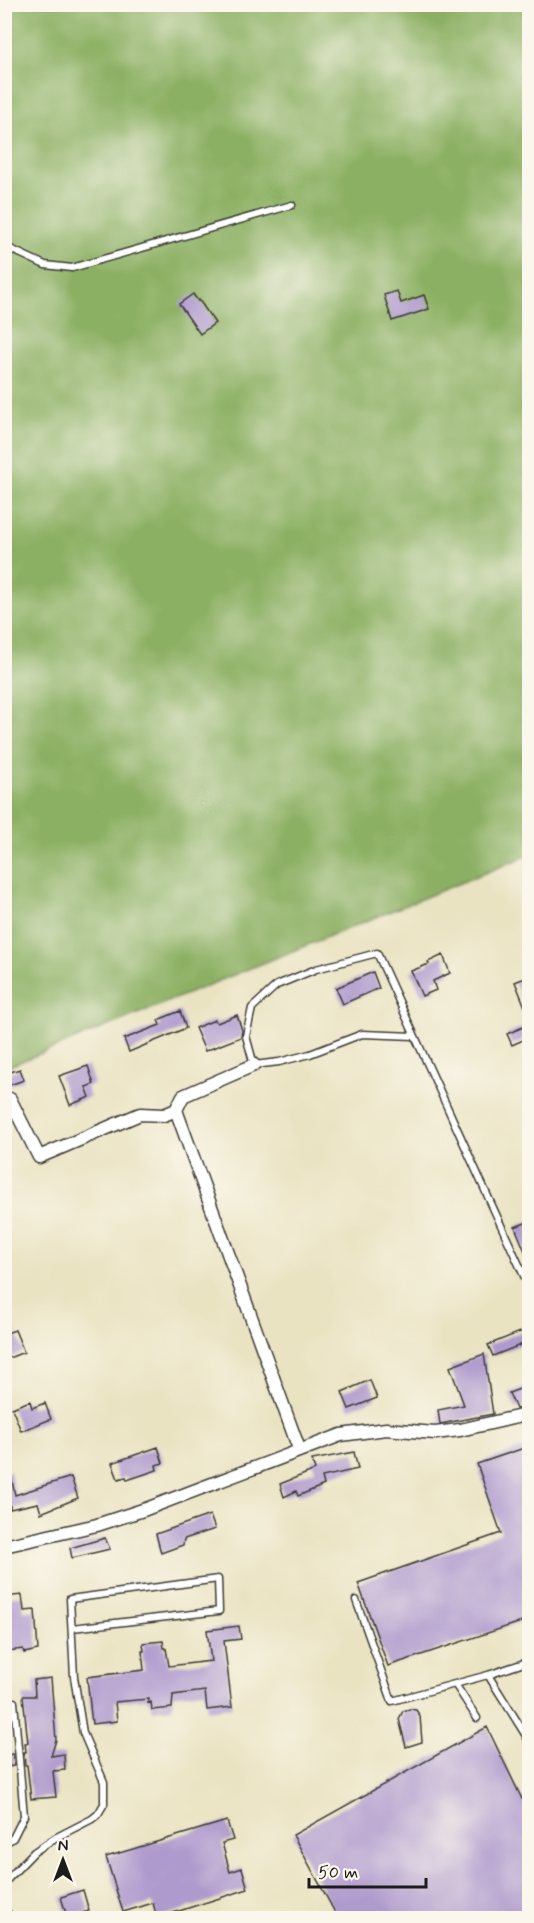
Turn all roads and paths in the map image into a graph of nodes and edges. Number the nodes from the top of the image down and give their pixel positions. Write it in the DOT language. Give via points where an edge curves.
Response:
graph roads {
  1 [pos="292,205"];
  2 [pos="4,246"];
  3 [pos="414,1036"];
  4 [pos="254,1065"];
  5 [pos="10,1099"];
  6 [pos="176,1110"];
  7 [pos="530,1289"];
  8 [pos="530,1414"];
  9 [pos="299,1449"];
  10 [pos="4,1546"];
  11 [pos="356,1600"];
  12 [pos="72,1628"];
  13 [pos="530,1661"];
  14 [pos="488,1675"];
  15 [pos="455,1684"];
  16 [pos="14,1702"];
  17 [pos="477,1718"];
  18 [pos="530,1742"];
  19 [pos="4,1844"];
  20 [pos="4,1883"];
  21 [pos="4,1913"];
  22 [pos="6,1918"];
  1 -- 2 [label="lane" via="72,268 45,265"];
  3 -- 4 [label="lane" via="362,1034 310,1054"];
  3 -- 4 [label="lane" via="376,953 316,969 277,985 252,1008 246,1036"];
  3 -- 7 [label="lane"];
  4 -- 6 [label="street" via="183,1096"];
  5 -- 6 [label="street" via="39,1156 140,1114 164,1116"];
  6 -- 9 [label="street"];
  8 -- 9 [label="street" via="435,1433 366,1430 340,1434"];
  9 -- 10 [label="street" via="120,1518"];
  11 -- 15 [label="lane" via="392,1701"];
  12 -- 12 [label="lane" via="219,1611 218,1579 70,1599"];
  12 -- 20 [label="lane" via="74,1677 83,1733 104,1782 104,1804 92,1819 34,1852"];
  13 -- 14 [label="lane"];
  14 -- 15 [label="lane"];
  14 -- 18 [label="lane"];
  15 -- 17 [label="lane"];
  16 -- 19 [label="lane" via="24,1816 13,1838"];
  21 -- 22 [label="street"];
}
